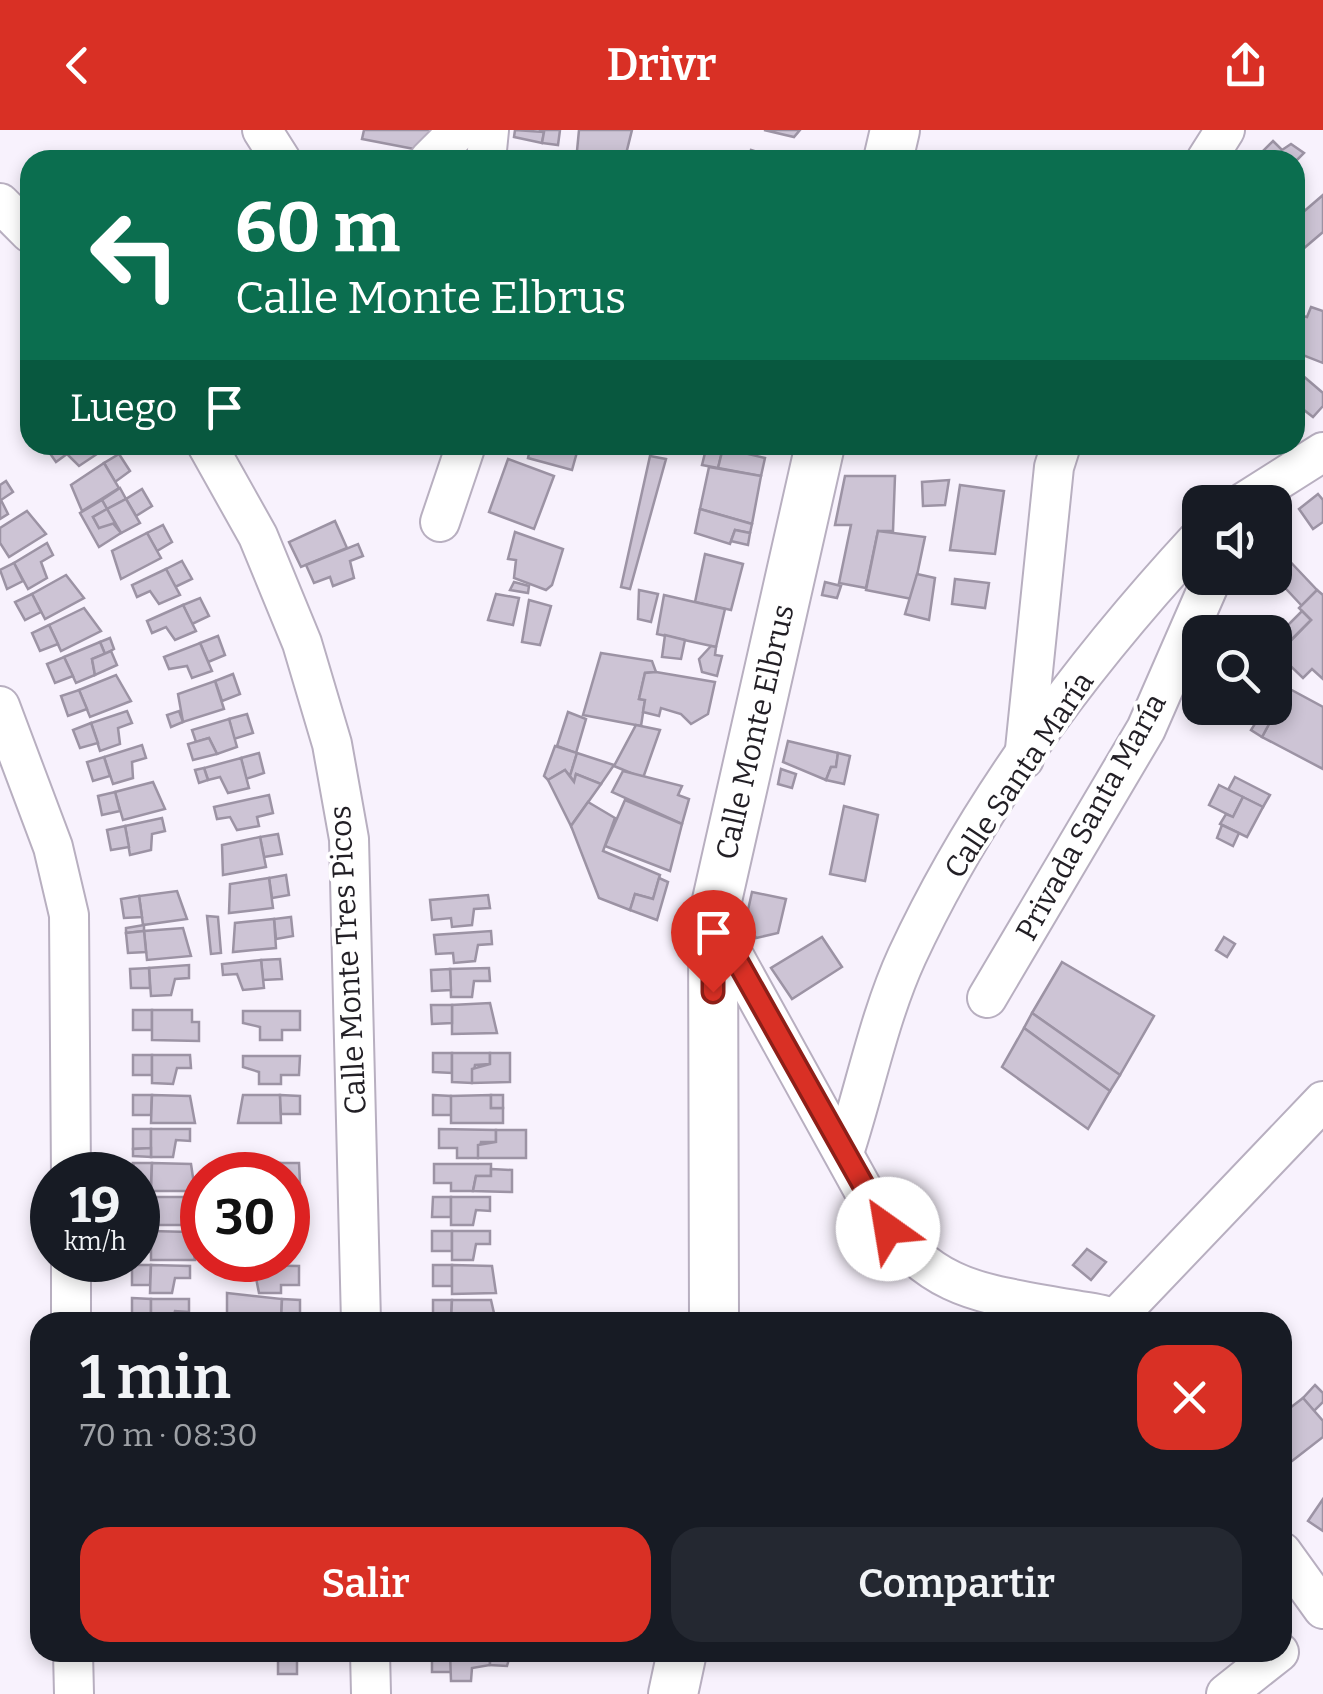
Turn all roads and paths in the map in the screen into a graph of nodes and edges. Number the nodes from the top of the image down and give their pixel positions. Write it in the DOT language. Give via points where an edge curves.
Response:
graph roads {
  1 [pos="459,130"];
  2 [pos="438,150"];
  3 [pos="0,203"];
  4 [pos="20,223"];
  5 [pos="1323,452"];
  6 [pos="213,455"];
  7 [pos="463,455"];
  8 [pos="818,455"];
  9 [pos="1058,455"];
  10 [pos="1272,485"];
  11 [pos="440,522"];
  12 [pos="1182,556"];
  13 [pos="1205,595"];
  14 [pos="0,706"];
  15 [pos="1024,758"];
  16 [pos="713,918"];
  17 [pos="987,998"];
  18 [pos="1323,1101"];
  19 [pos="71,1152"];
  20 [pos="844,1153"];
  21 [pos="71,1282"];
  22 [pos="72,1312"];
  23 [pos="361,1312"];
  24 [pos="714,1312"];
  25 [pos="1077,1312"];
  26 [pos="1125,1312"];
  27 [pos="1292,1566"];
  28 [pos="1323,1608"];
  29 [pos="1323,1618"];
  30 [pos="1292,1642"];
  31 [pos="73,1662"];
  32 [pos="370,1662"];
  33 [pos="680,1662"];
  34 [pos="1267,1662"];
  35 [pos="74,1694"];
  36 [pos="371,1694"];
  37 [pos="673,1694"];
  38 [pos="1226,1694"];
  1 -- 2 [label="street"];
  3 -- 4 [label="street"];
  5 -- 10 [label="street"];
  6 -- 23 [label="street, Calle Monte Tres Picos" via="258,536 302,643 346,820"];
  7 -- 11 [label="street"];
  8 -- 16 [label="street, Calle Monte Elbrus"];
  9 -- 15 [label="street"];
  12 -- 15 [label="street, Calle Santa María"];
  13 -- 17 [label="street, Privada Santa María" via="1146,729"];
  14 -- 19 [label="street" via="53,847 69,915"];
  15 -- 20 [label="street, Calle Santa María" via="967,842 906,959"];
  16 -- 20 [label="street"];
  16 -- 24 [label="street, Calle Monte Elbrus"];
  18 -- 26 [label="street"];
  20 -- 25 [label="street" via="900,1245 938,1277 975,1292"];
  21 -- 22 [label="street"];
  27 -- 28 [label="street"];
  29 -- 30 [label="street"];
  31 -- 35 [label="street"];
  32 -- 36 [label="street"];
  33 -- 37 [label="street"];
  34 -- 38 [label="street"];
}
